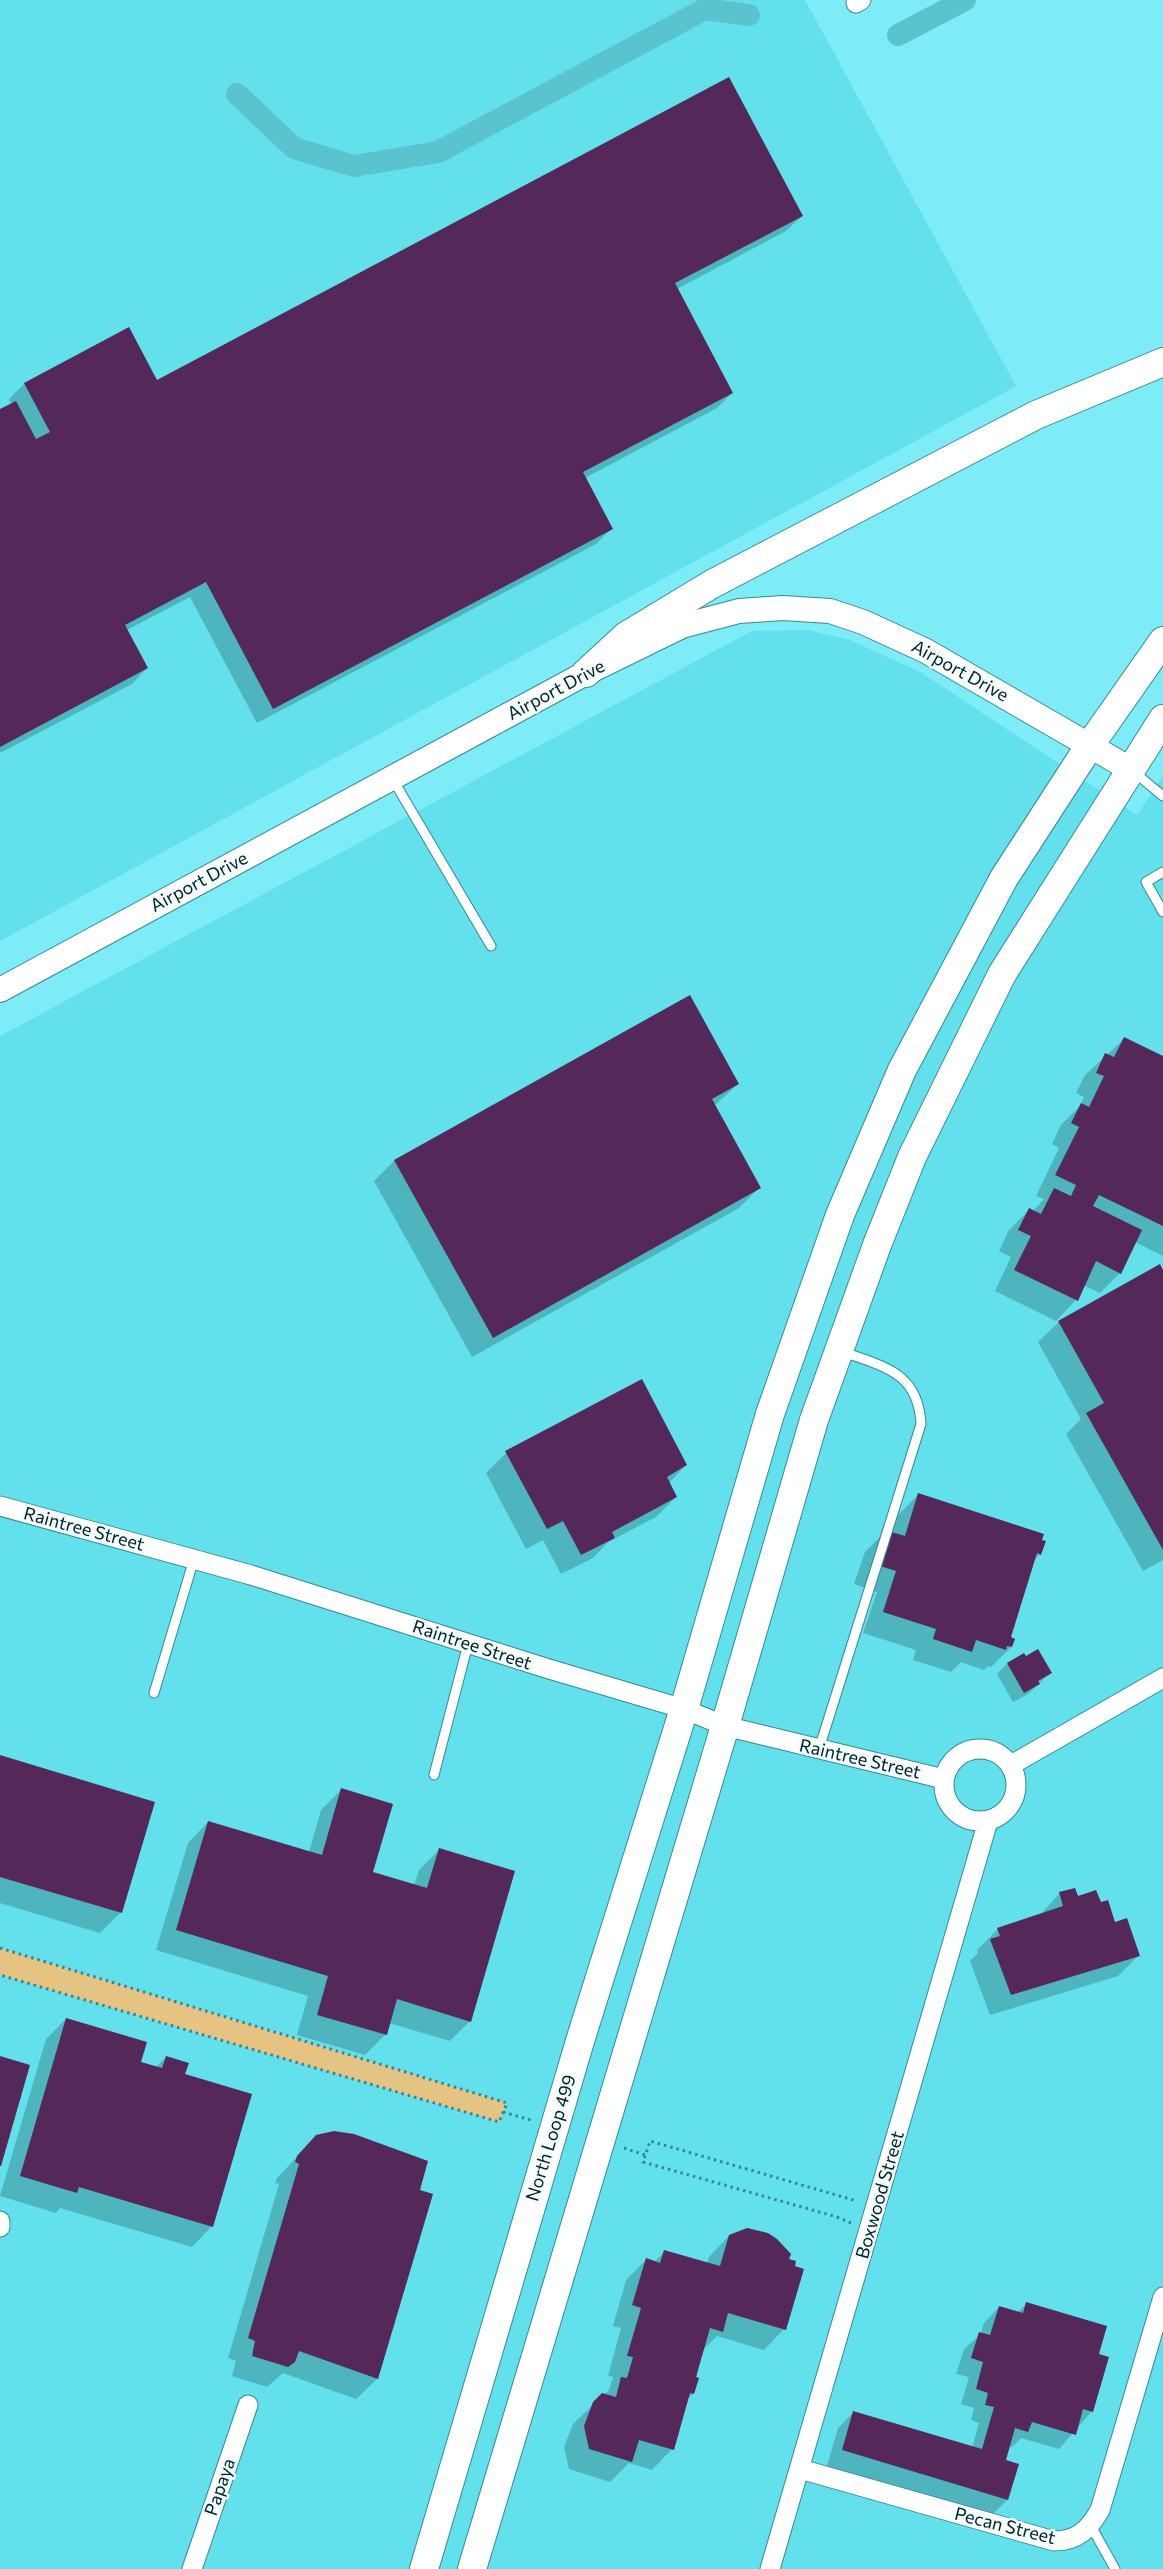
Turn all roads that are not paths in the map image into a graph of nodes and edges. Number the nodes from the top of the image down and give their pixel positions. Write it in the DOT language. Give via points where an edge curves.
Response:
graph roads {
  1 [pos="1163,362"];
  2 [pos="1163,641"];
  3 [pos="586,673"];
  4 [pos="1163,720"];
  5 [pos="1090,745"];
  6 [pos="1130,769"];
  7 [pos="392,778"];
  8 [pos="1163,796"];
  9 [pos="1163,872"];
  10 [pos="1163,912"];
  11 [pos="491,946"];
  12 [pos="0,990"];
  13 [pos="839,1350"];
  14 [pos="0,1506"];
  15 [pos="194,1559"];
  16 [pos="468,1644"];
  17 [pos="1163,1678"];
  18 [pos="154,1693"];
  19 [pos="684,1708"];
  20 [pos="725,1726"];
  21 [pos="819,1749"];
  22 [pos="1011,1765"];
  23 [pos="434,1775"];
  24 [pos="944,1779"];
  25 [pos="988,1821"];
  26 [pos="1163,2297"];
  27 [pos="248,2405"];
  28 [pos="800,2469"];
  29 [pos="1091,2526"];
  30 [pos="192,2569"];
  31 [pos="424,2569"];
  32 [pos="472,2569"];
  33 [pos="770,2569"];
  34 [pos="1115,2569"];
  1 -- 3 [label="main road" via="1036,415 712,584 626,636"];
  2 -- 5 [label="main road, North Loop 499"];
  3 -- 5 [label="street, Airport Drive" via="682,626 739,611 783,608 830,611 863,622 926,651"];
  3 -- 7 [label="street, Airport Drive"];
  4 -- 6 [label="main road"];
  5 -- 6 [label="street, Airport Drive"];
  5 -- 19 [label="main road, North Loop 499" via="1004,878 902,1070 840,1215 770,1414"];
  6 -- 8 [label="lane"];
  6 -- 13 [label="main road" via="1002,974 912,1157"];
  7 -- 11 [label="lane"];
  7 -- 12 [label="street, Airport Drive"];
  9 -- 10 [label="lane" via="1146,882"];
  13 -- 20 [label="main road" via="814,1420"];
  13 -- 21 [label="lane" via="892,1370 903,1378 915,1393 921,1424"];
  14 -- 15 [label="street, Raintree Street"];
  15 -- 16 [label="street, Raintree Street"];
  15 -- 18 [label="lane"];
  16 -- 19 [label="street, Raintree Street"];
  16 -- 23 [label="lane"];
  17 -- 22 [label="street"];
  19 -- 20 [label="street, Raintree Street"];
  19 -- 31 [label="main road, North Loop 499" via="580,2040"];
  20 -- 21 [label="street, Raintree Street"];
  20 -- 32 [label="main road"];
  21 -- 24 [label="street, Raintree Street"];
  22 -- 24 [label="street" via="998,1753 981,1748 964,1752 951,1762"];
  22 -- 25 [label="street" via="1017,1782 1014,1799 1004,1813"];
  24 -- 25 [label="street" via="946,1796 955,1811 970,1820"];
  25 -- 28 [label="street, Boxwood Street"];
  26 -- 29 [label="street" via="1100,2510"];
  27 -- 30 [label="street, Papaya"];
  28 -- 29 [label="street, Pecan Street" via="1054,2541 1068,2541"];
  28 -- 33 [label="street, Boxwood Street"];
  29 -- 34 [label="lane"];
}
